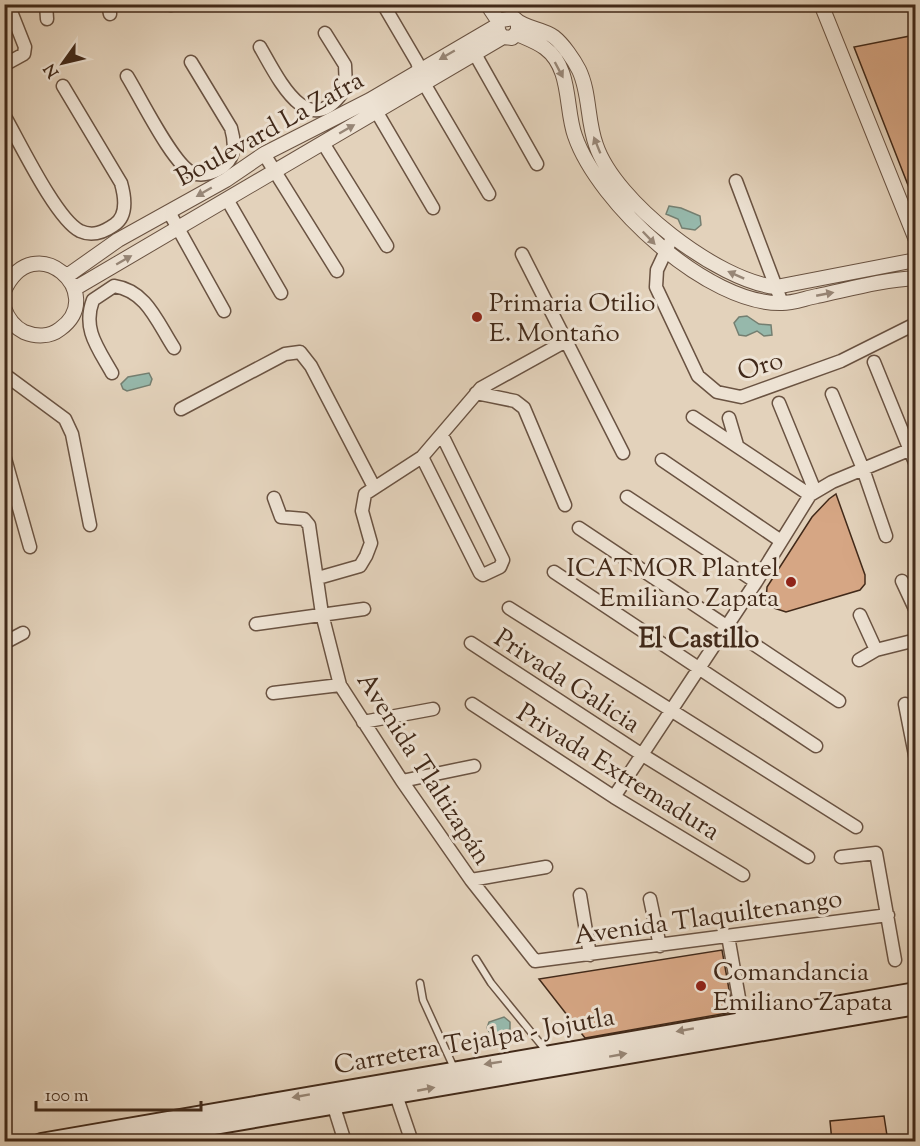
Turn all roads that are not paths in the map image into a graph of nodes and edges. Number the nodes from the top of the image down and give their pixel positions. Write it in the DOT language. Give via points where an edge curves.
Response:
graph roads {
  1 [pos="46,4"];
  2 [pos="383,4"];
  3 [pos="487,4"];
  4 [pos="500,4"];
  5 [pos="821,4"];
  6 [pos="8,11"];
  7 [pos="47,19"];
  8 [pos="507,26"];
  9 [pos="326,33"];
  10 [pos="260,47"];
  11 [pos="475,54"];
  12 [pos="191,62"];
  13 [pos="4,65"];
  14 [pos="420,71"];
  15 [pos="127,76"];
  16 [pos="425,85"];
  17 [pos="63,86"];
  18 [pos="373,106"];
  19 [pos="332,111"];
  20 [pos="4,115"];
  21 [pos="324,143"];
  22 [pos="264,154"];
  23 [pos="537,164"];
  24 [pos="275,171"];
  25 [pos="223,174"];
  26 [pos="736,181"];
  27 [pos="489,194"];
  28 [pos="228,201"];
  29 [pos="433,208"];
  30 [pos="169,212"];
  31 [pos="179,228"];
  32 [pos="109,229"];
  33 [pos="672,238"];
  34 [pos="915,238"];
  35 [pos="118,240"];
  36 [pos="387,246"];
  37 [pos="666,252"];
  38 [pos="522,254"];
  39 [pos="915,260"];
  40 [pos="897,264"];
  41 [pos="337,271"];
  42 [pos="67,276"];
  43 [pos="96,276"];
  44 [pos="915,278"];
  45 [pos="900,279"];
  46 [pos="6,282"];
  47 [pos="776,287"];
  48 [pos="74,289"];
  49 [pos="104,290"];
  50 [pos="281,293"];
  51 [pos="782,303"];
  52 [pos="5,309"];
  53 [pos="224,311"];
  54 [pos="911,326"];
  55 [pos="9,327"];
  56 [pos="566,341"];
  57 [pos="174,348"];
  58 [pos="874,362"];
  59 [pos="112,373"];
  60 [pos="4,375"];
  61 [pos="476,393"];
  62 [pos="831,394"];
  63 [pos="779,403"];
  64 [pos="181,409"];
  65 [pos="693,417"];
  66 [pos="729,418"];
  67 [pos="442,435"];
  68 [pos="737,445"];
  69 [pos="913,448"];
  70 [pos="623,453"];
  71 [pos="4,455"];
  72 [pos="423,457"];
  73 [pos="662,460"];
  74 [pos="915,465"];
  75 [pos="863,469"];
  76 [pos="374,487"];
  77 [pos="812,493"];
  78 [pos="627,497"];
  79 [pos="274,498"];
  80 [pos="565,505"];
  81 [pos="90,525"];
  82 [pos="579,528"];
  83 [pos="886,536"];
  84 [pos="781,542"];
  85 [pos="30,547"];
  86 [pos="554,572"];
  87 [pos="318,578"];
  88 [pos="902,581"];
  89 [pos="756,582"];
  90 [pos="509,608"];
  91 [pos="364,609"];
  92 [pos="915,611"];
  93 [pos="322,614"];
  94 [pos="860,615"];
  95 [pos="256,624"];
  96 [pos="726,626"];
  97 [pos="22,633"];
  98 [pos="915,640"];
  99 [pos="4,643"];
  100 [pos="471,643"];
  101 [pos="876,650"];
  102 [pos="859,660"];
  103 [pos="698,667"];
  104 [pos="340,685"];
  105 [pos="273,693"];
  106 [pos="839,700"];
  107 [pos="472,704"];
  108 [pos="905,705"];
  109 [pos="433,709"];
  110 [pos="669,711"];
  111 [pos="363,723"];
  112 [pos="816,746"];
  113 [pos="641,754"];
  114 [pos="915,760"];
  115 [pos="474,766"];
  116 [pos="402,781"];
  117 [pos="614,796"];
  118 [pos="856,827"];
  119 [pos="808,857"];
  120 [pos="841,857"];
  121 [pos="546,867"];
  122 [pos="743,875"];
  123 [pos="471,879"];
  124 [pos="580,895"];
  125 [pos="650,899"];
  126 [pos="888,915"];
  127 [pos="728,936"];
  128 [pos="660,946"];
  129 [pos="590,955"];
  130 [pos="476,959"];
  131 [pos="895,960"];
  132 [pos="535,961"];
  133 [pos="420,983"];
  134 [pos="915,991"];
  135 [pos="915,1006"];
  136 [pos="744,1027"];
  137 [pos="548,1053"];
  138 [pos="454,1069"];
  139 [pos="396,1095"];
  140 [pos="334,1107"];
  141 [pos="41,1142"];
  142 [pos="120,1142"];
  143 [pos="345,1142"];
  144 [pos="412,1142"];
  1 -- 7 [label="street"];
  2 -- 14 [label="street"];
  3 -- 8 [label="street"];
  4 -- 8 [label="street"];
  5 -- 34 [label="street"];
  6 -- 13 [label="street" via="25,47 24,54"];
  8 -- 11 [label="street, Boulevard La Zafra"];
  8 -- 14 [label="street, Boulevard La Zafra, one-way"];
  33 -- 8 [label="street, one-way" via="617,179 597,148 585,87 569,56 554,37"];
  8 -- 37 [label="street, one-way" via="546,49 566,83 570,121 584,158 627,215"];
  9 -- 19 [label="street" via="345,65 347,76 346,87"];
  10 -- 19 [label="street" via="290,98 299,106"];
  11 -- 16 [label="street, Boulevard La Zafra"];
  11 -- 23 [label="street"];
  12 -- 25 [label="street" via="231,128 234,139"];
  14 -- 16 [label="street"];
  14 -- 18 [label="street, Boulevard La Zafra"];
  15 -- 25 [label="street" via="183,167 200,175"];
  16 -- 18 [label="street, Boulevard La Zafra"];
  16 -- 27 [label="street"];
  17 -- 32 [label="street" via="121,183 124,212 120,222"];
  18 -- 19 [label="street, Boulevard La Zafra"];
  21 -- 18 [label="street, Boulevard La Zafra, one-way"];
  18 -- 29 [label="street"];
  19 -- 22 [label="street, Boulevard La Zafra"];
  20 -- 32 [label="street" via="70,225 92,234"];
  21 -- 24 [label="street, Boulevard La Zafra"];
  21 -- 36 [label="street"];
  22 -- 24 [label="street"];
  22 -- 25 [label="street, Boulevard La Zafra"];
  24 -- 28 [label="street, Boulevard La Zafra"];
  24 -- 41 [label="street"];
  25 -- 30 [label="street, Boulevard La Zafra, one-way"];
  26 -- 47 [label="street"];
  28 -- 31 [label="street, Boulevard La Zafra"];
  28 -- 50 [label="street"];
  30 -- 31 [label="street"];
  30 -- 35 [label="street, Boulevard La Zafra"];
  43 -- 31 [label="street, Boulevard La Zafra, one-way"];
  31 -- 53 [label="street"];
  32 -- 35 [label="street"];
  33 -- 37 [label="street, Oro"];
  47 -- 33 [label="street, one-way" via="757,285 727,271"];
  35 -- 42 [label="street, Boulevard La Zafra"];
  37 -- 51 [label="street" via="729,289 755,299"];
  37 -- 54 [label="street, Oro" via="657,270 656,287 698,376 717,393 728,397 741,397 841,361"];
  38 -- 56 [label="street"];
  39 -- 40 [label="street"];
  40 -- 45 [label="street"];
  40 -- 47 [label="street"];
  42 -- 46 [label="street" via="41,263 21,268"];
  42 -- 48 [label="street"];
  43 -- 48 [label="street, Boulevard La Zafra"];
  43 -- 49 [label="street"];
  44 -- 45 [label="street"];
  51 -- 45 [label="street, one-way"];
  47 -- 51 [label="street"];
  48 -- 55 [label="street" via="76,305 72,316 56,332 33,335"];
  49 -- 57 [label="street" via="114,286 134,291"];
  49 -- 59 [label="street" via="93,300 88,325"];
  52 -- 55 [label="street"];
  56 -- 61 [label="street"];
  56 -- 70 [label="street"];
  58 -- 69 [label="street"];
  60 -- 81 [label="street" via="65,419 72,434"];
  61 -- 67 [label="street"];
  61 -- 80 [label="street" via="515,401 524,408"];
  62 -- 75 [label="street"];
  63 -- 77 [label="street"];
  64 -- 76 [label="street" via="285,354 300,352"];
  65 -- 68 [label="street"];
  66 -- 68 [label="street"];
  67 -- 72 [label="street"];
  67 -- 72 [label="street" via="503,564 480,573"];
  68 -- 77 [label="street"];
  69 -- 74 [label="street"];
  69 -- 75 [label="street"];
  71 -- 85 [label="street"];
  72 -- 76 [label="street"];
  73 -- 84 [label="street"];
  75 -- 77 [label="street"];
  75 -- 83 [label="street"];
  76 -- 87 [label="street" via="364,494 362,511 371,543 360,566"];
  77 -- 84 [label="street"];
  78 -- 89 [label="street"];
  79 -- 87 [label="street, Avenida Tlaltizapán" via="281,517 298,517 309,525"];
  82 -- 96 [label="street"];
  84 -- 89 [label="street"];
  86 -- 103 [label="street"];
  87 -- 93 [label="street, Avenida Tlaltizapán"];
  88 -- 92 [label="street"];
  89 -- 96 [label="street"];
  90 -- 110 [label="street"];
  91 -- 93 [label="street"];
  93 -- 95 [label="street"];
  93 -- 104 [label="street, Avenida Tlaltizapán"];
  94 -- 101 [label="street"];
  96 -- 103 [label="street"];
  96 -- 106 [label="street"];
  97 -- 99 [label="street"];
  98 -- 101 [label="street"];
  100 -- 113 [label="street, Privada Galicia"];
  101 -- 102 [label="street"];
  103 -- 110 [label="street"];
  103 -- 112 [label="street"];
  104 -- 105 [label="street"];
  104 -- 111 [label="street, Avenida Tlaltizapán"];
  107 -- 117 [label="street, Privada Extremadura"];
  108 -- 114 [label="street"];
  109 -- 111 [label="street"];
  110 -- 113 [label="street"];
  110 -- 118 [label="street"];
  111 -- 116 [label="street, Avenida Tlaltizapán"];
  113 -- 117 [label="street"];
  113 -- 119 [label="street, Privada Galicia"];
  115 -- 116 [label="street"];
  116 -- 123 [label="street, Avenida Tlaltizapán"];
  117 -- 122 [label="street, Privada Extremadura"];
  120 -- 126 [label="street" via="876,853"];
  121 -- 123 [label="street"];
  123 -- 132 [label="street, Avenida Tlaltizapán"];
  124 -- 129 [label="street"];
  125 -- 128 [label="street"];
  126 -- 127 [label="street, Avenida Tlaquiltenango"];
  126 -- 131 [label="street"];
  127 -- 128 [label="street, Avenida Tlaquiltenango"];
  127 -- 136 [label="street"];
  128 -- 129 [label="street, Avenida Tlaquiltenango"];
  129 -- 132 [label="street, Avenida Tlaquiltenango"];
  130 -- 137 [label="lane"];
  133 -- 138 [label="lane"];
  134 -- 136 [label="main road, Carretera Tejalpa - Jojutla"];
  135 -- 136 [label="main road, Carretera Tejalpa - Jojutla"];
  136 -- 137 [label="main road, Carretera Tejalpa - Jojutla, one-way"];
  139 -- 136 [label="main road, Carretera Tejalpa - Jojutla, one-way"];
  137 -- 138 [label="main road, Carretera Tejalpa - Jojutla, one-way"];
  138 -- 141 [label="main road, Carretera Tejalpa - Jojutla, one-way"];
  139 -- 140 [label="main road, Carretera Tejalpa - Jojutla"];
  139 -- 144 [label="street"];
  140 -- 142 [label="main road, Carretera Tejalpa - Jojutla"];
  140 -- 143 [label="street"];
}
